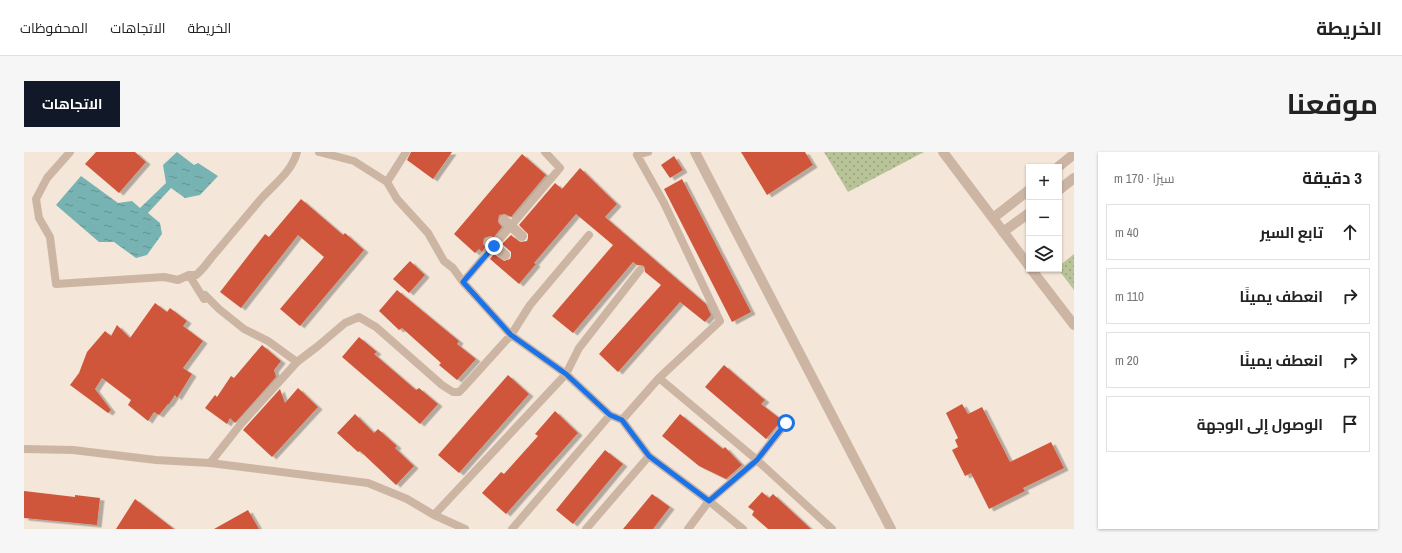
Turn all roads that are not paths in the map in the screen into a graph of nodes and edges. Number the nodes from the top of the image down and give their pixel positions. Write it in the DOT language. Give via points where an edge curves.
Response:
graph roads {
  1 [pos="70,152"];
  2 [pos="297,152"];
  3 [pos="319,152"];
  4 [pos="406,152"];
  5 [pos="545,152"];
  6 [pos="648,152"];
  7 [pos="695,152"];
  8 [pos="943,152"];
  9 [pos="637,154"];
  10 [pos="1074,154"];
  11 [pos="1062,164"];
  12 [pos="1074,178"];
  13 [pos="388,182"];
  14 [pos="1062,188"];
  15 [pos="1026,192"];
  16 [pos="1026,215"];
  17 [pos="993,218"];
  18 [pos="507,224"];
  19 [pos="1004,232"];
  20 [pos="589,235"];
  21 [pos="522,236"];
  22 [pos="491,244"];
  23 [pos="504,255"];
  24 [pos="1026,262"];
  25 [pos="640,270"];
  26 [pos="1033,272"];
  27 [pos="189,275"];
  28 [pos="463,282"];
  29 [pos="1074,325"];
  30 [pos="511,335"];
  31 [pos="297,362"];
  32 [pos="566,374"];
  33 [pos="658,378"];
  34 [pos="610,415"];
  35 [pos="622,420"];
  36 [pos="786,423"];
  37 [pos="24,449"];
  38 [pos="649,456"];
  39 [pos="757,460"];
  40 [pos="210,463"];
  41 [pos="709,501"];
  42 [pos="434,515"];
  43 [pos="465,529"];
  44 [pos="512,529"];
  45 [pos="586,529"];
  46 [pos="688,529"];
  47 [pos="743,529"];
  48 [pos="832,529"];
  49 [pos="891,529"];
  1 -- 27 [label="lane" via="47,178 36,199 39,218 50,237 56,284 164,278 178,280"];
  2 -- 27 [label="lane" via="286,173 204,268 196,276"];
  3 -- 13 [label="lane" via="354,161"];
  4 -- 13 [label="lane"];
  5 -- 18 [label="lane" via="560,168"];
  6 -- 9 [label="lane"];
  7 -- 49 [label="street"];
  8 -- 17 [label="street"];
  9 -- 33 [label="lane" via="664,203 720,321"];
  10 -- 11 [label="street"];
  12 -- 14 [label="street"];
  13 -- 28 [label="lane" via="397,200 428,233 444,261"];
  15 -- 17 [label="street"];
  16 -- 19 [label="street"];
  17 -- 19 [label="street"];
  18 -- 21 [label="street"];
  18 -- 22 [label="lane"];
  19 -- 24 [label="street"];
  20 -- 30 [label="lane" via="530,305"];
  22 -- 23 [label="street"];
  22 -- 28 [label="lane"];
  25 -- 32 [label="lane" via="578,348"];
  26 -- 29 [label="street"];
  27 -- 31 [label="lane" via="204,299 205,296 244,329 268,341"];
  28 -- 30 [label="lane"];
  30 -- 31 [label="lane" via="459,392 453,392 442,385 376,327 359,317 345,323"];
  30 -- 32 [label="lane"];
  31 -- 40 [label="lane" via="240,425"];
  32 -- 34 [label="lane"];
  32 -- 42 [label="lane"];
  33 -- 35 [label="lane"];
  33 -- 39 [label="lane"];
  34 -- 35 [label="lane"];
  34 -- 44 [label="lane"];
  35 -- 38 [label="lane"];
  36 -- 39 [label="lane"];
  37 -- 40 [label="lane" via="73,450 156,460"];
  38 -- 41 [label="lane"];
  38 -- 45 [label="lane"];
  39 -- 41 [label="lane"];
  39 -- 48 [label="lane"];
  40 -- 42 [label="lane" via="368,483 407,499"];
  41 -- 46 [label="lane"];
  41 -- 47 [label="lane"];
  42 -- 43 [label="lane"];
}
